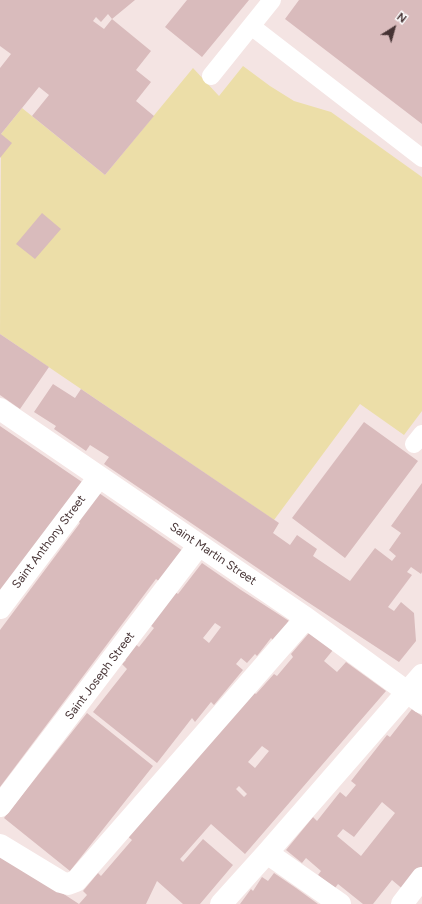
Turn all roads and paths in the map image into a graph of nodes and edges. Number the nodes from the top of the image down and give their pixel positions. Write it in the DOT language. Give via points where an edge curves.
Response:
graph roads {
  1 [pos="272,0"];
  2 [pos="251,26"];
  3 [pos="211,76"];
  4 [pos="422,158"];
  5 [pos="0,409"];
  6 [pos="99,477"];
  7 [pos="199,545"];
  8 [pos="0,608"];
  9 [pos="306,618"];
  10 [pos="422,675"];
  11 [pos="415,698"];
  12 [pos="0,806"];
  13 [pos="0,845"];
  14 [pos="267,853"];
  15 [pos="422,878"];
  16 [pos="221,904"];
  17 [pos="340,904"];
  18 [pos="402,904"];
  1 -- 2 [label="lane"];
  2 -- 3 [label="lane"];
  2 -- 4 [label="lane"];
  5 -- 6 [label="street, Saint Martin Street"];
  6 -- 7 [label="street, Saint Martin Street"];
  6 -- 8 [label="street, Saint Anthony Street"];
  7 -- 9 [label="street, Saint Martin Street"];
  7 -- 12 [label="street, Saint Joseph Street"];
  9 -- 11 [label="street, Saint Martin Street"];
  9 -- 13 [label="street" via="76,881 68,884 61,882"];
  10 -- 11 [label="street"];
  11 -- 14 [label="street"];
  14 -- 16 [label="street"];
  14 -- 17 [label="street"];
  15 -- 18 [label="street"];
}
